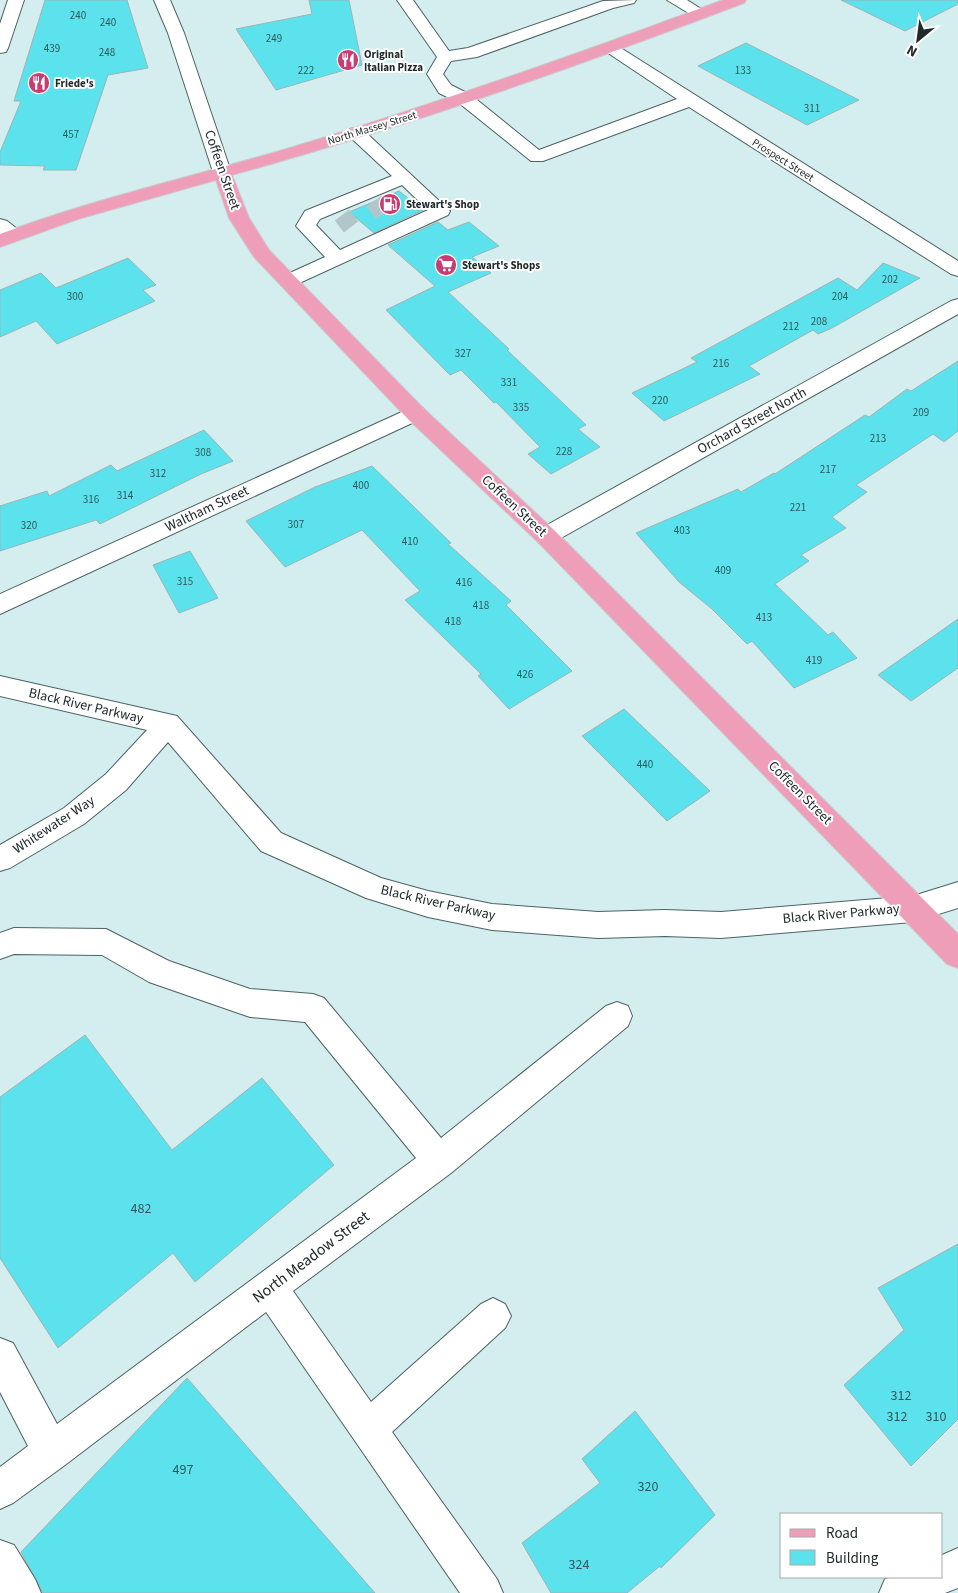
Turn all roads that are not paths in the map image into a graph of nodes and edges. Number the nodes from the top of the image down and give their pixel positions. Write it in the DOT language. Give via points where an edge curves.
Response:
graph roads {
  1 [pos="162,0"];
  2 [pos="405,0"];
  3 [pos="628,0"];
  4 [pos="675,0"];
  5 [pos="738,0"];
  6 [pos="10,5"];
  7 [pos="701,14"];
  8 [pos="0,48"];
  9 [pos="610,49"];
  10 [pos="445,57"];
  11 [pos="465,99"];
  12 [pos="691,100"];
  13 [pos="356,133"];
  14 [pos="222,172"];
  15 [pos="405,178"];
  16 [pos="375,203"];
  17 [pos="396,230"];
  18 [pos="5,233"];
  19 [pos="337,258"];
  20 [pos="958,270"];
  21 [pos="288,281"];
  22 [pos="958,305"];
  23 [pos="415,413"];
  24 [pos="546,536"];
  25 [pos="0,606"];
  26 [pos="0,686"];
  27 [pos="168,724"];
  28 [pos="0,859"];
  29 [pos="958,895"];
  30 [pos="913,909"];
  31 [pos="0,946"];
  32 [pos="958,954"];
  33 [pos="617,1016"];
  34 [pos="440,1161"];
  35 [pos="270,1288"];
  36 [pos="493,1316"];
  37 [pos="0,1356"];
  38 [pos="368,1428"];
  39 [pos="52,1452"];
  40 [pos="0,1490"];
  41 [pos="0,1560"];
  42 [pos="958,1567"];
  43 [pos="943,1574"];
  44 [pos="935,1578"];
  45 [pos="21,1593"];
  46 [pos="483,1593"];
  47 [pos="899,1593"];
  1 -- 14 [label="street, Coffeen Street"];
  2 -- 10 [label="street"];
  3 -- 10 [label="street" via="471,53"];
  4 -- 7 [label="street"];
  5 -- 7 [label="main road, North Massey Street"];
  6 -- 8 [label="street"];
  7 -- 9 [label="main road, North Massey Street"];
  9 -- 11 [label="main road, North Massey Street"];
  9 -- 12 [label="street, Prospect Street"];
  10 -- 11 [label="street" via="435,74 444,89"];
  11 -- 12 [label="street" via="537,157"];
  11 -- 13 [label="main road, North Massey Street"];
  12 -- 20 [label="street, Prospect Street"];
  13 -- 14 [label="main road, North Massey Street"];
  13 -- 15 [label="street"];
  14 -- 18 [label="main road, North Massey Street"];
  14 -- 21 [label="main road, Coffeen Street" via="239,218 261,253"];
  15 -- 16 [label="street"];
  15 -- 17 [label="street" via="441,210"];
  16 -- 17 [label="street"];
  16 -- 19 [label="street" via="312,215 306,226"];
  17 -- 19 [label="street" via="360,239"];
  19 -- 21 [label="street"];
  21 -- 23 [label="main road, Coffeen Street"];
  22 -- 24 [label="street, Orchard Street North"];
  23 -- 24 [label="main road, Coffeen Street"];
  23 -- 25 [label="street, Waltham Street"];
  24 -- 30 [label="main road, Coffeen Street"];
  26 -- 27 [label="street, Black River Parkway"];
  27 -- 28 [label="street, Whitewater Way" via="116,782 74,816"];
  27 -- 30 [label="street, Black River Parkway" via="271,842 376,889 428,904 492,917 598,925 721,925"];
  29 -- 30 [label="street, Black River Parkway"];
  30 -- 32 [label="main road, Coffeen Street"];
  31 -- 34 [label="street" via="14,941 106,942 160,972 250,1003 314,1008"];
  33 -- 34 [label="street, North Meadow Street"];
  34 -- 35 [label="street, North Meadow Street"];
  35 -- 38 [label="street"];
  35 -- 39 [label="street, North Meadow Street"];
  36 -- 38 [label="street"];
  37 -- 39 [label="street"];
  38 -- 46 [label="street"];
  39 -- 40 [label="street, North Meadow Street"];
  41 -- 45 [label="street"];
  42 -- 43 [label="street"];
  44 -- 47 [label="street"];
}
